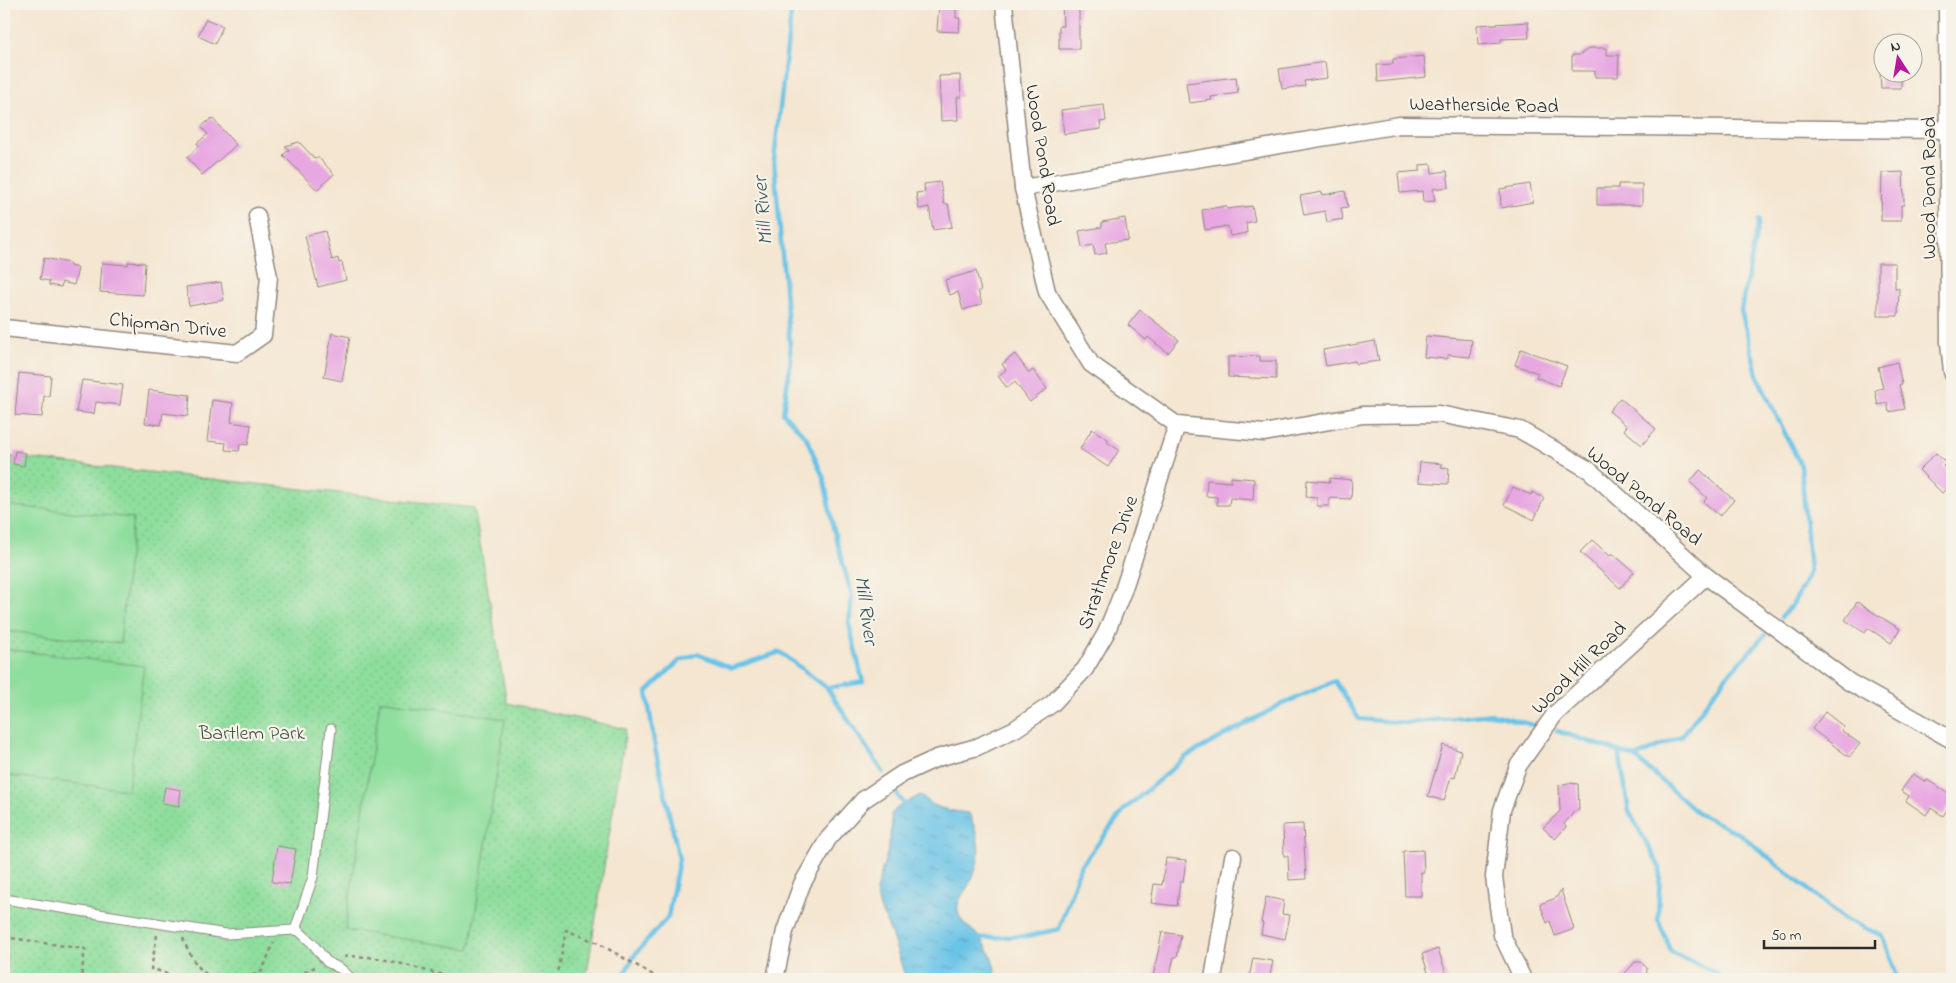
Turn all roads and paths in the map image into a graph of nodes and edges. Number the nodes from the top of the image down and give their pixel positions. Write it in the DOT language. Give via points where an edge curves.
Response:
graph roads {
  1 [pos="1004,4"];
  2 [pos="1948,4"];
  3 [pos="1949,130"];
  4 [pos="1023,188"];
  5 [pos="257,216"];
  6 [pos="4,328"];
  7 [pos="1952,372"];
  8 [pos="1177,425"];
  9 [pos="1706,576"];
  10 [pos="331,729"];
  11 [pos="1952,740"];
  12 [pos="1233,857"];
  13 [pos="4,899"];
  14 [pos="278,930"];
  15 [pos="295,930"];
  16 [pos="165,935"];
  17 [pos="182,936"];
  18 [pos="4,938"];
  19 [pos="327,962"];
  20 [pos="81,979"];
  21 [pos="174,979"];
  22 [pos="216,979"];
  23 [pos="244,979"];
  24 [pos="290,979"];
  25 [pos="352,979"];
  26 [pos="470,979"];
  27 [pos="557,979"];
  28 [pos="660,979"];
  29 [pos="775,979"];
  30 [pos="1213,979"];
  31 [pos="1523,979"];
  1 -- 4 [label="street, Wood Pond Road"];
  2 -- 3 [label="street, Wood Pond Road"];
  3 -- 4 [label="street, Weatherside Road" via="1400,125"];
  3 -- 7 [label="street, Wood Pond Road" via="1949,342"];
  4 -- 8 [label="street, Wood Pond Road" via="1047,292 1091,364"];
  5 -- 6 [label="street, Chipman Drive" via="269,277 263,335 237,353"];
  8 -- 9 [label="street, Wood Pond Road" via="1264,433 1363,415 1438,414 1520,430 1589,470"];
  8 -- 29 [label="street, Strathmore Drive" via="1123,591 1106,633 1085,668 1052,704 1016,729 977,747 937,758 910,770 863,800 828,839 802,884 785,931"];
  9 -- 11 [label="street, Wood Pond Road" via="1849,682"];
  9 -- 31 [label="street, Wood Hill Road" via="1555,714 1518,766 1502,810 1494,876 1502,935"];
  10 -- 15 [label="lane" via="313,877"];
  12 -- 30 [label="street"];
  13 -- 14 [label="lane" via="226,934"];
  14 -- 15 [label="lane"];
  14 -- 23 [label="path" via="262,971"];
  15 -- 19 [label="lane" via="313,944"];
  16 -- 21 [label="path" via="156,935 151,969"];
  17 -- 22 [label="path" via="190,957"];
  18 -- 20 [label="path" via="85,949"];
  19 -- 24 [label="path"];
  19 -- 25 [label="lane"];
  19 -- 26 [label="path" via="346,956 372,957"];
  27 -- 28 [label="path" via="566,930 584,936"];
}
